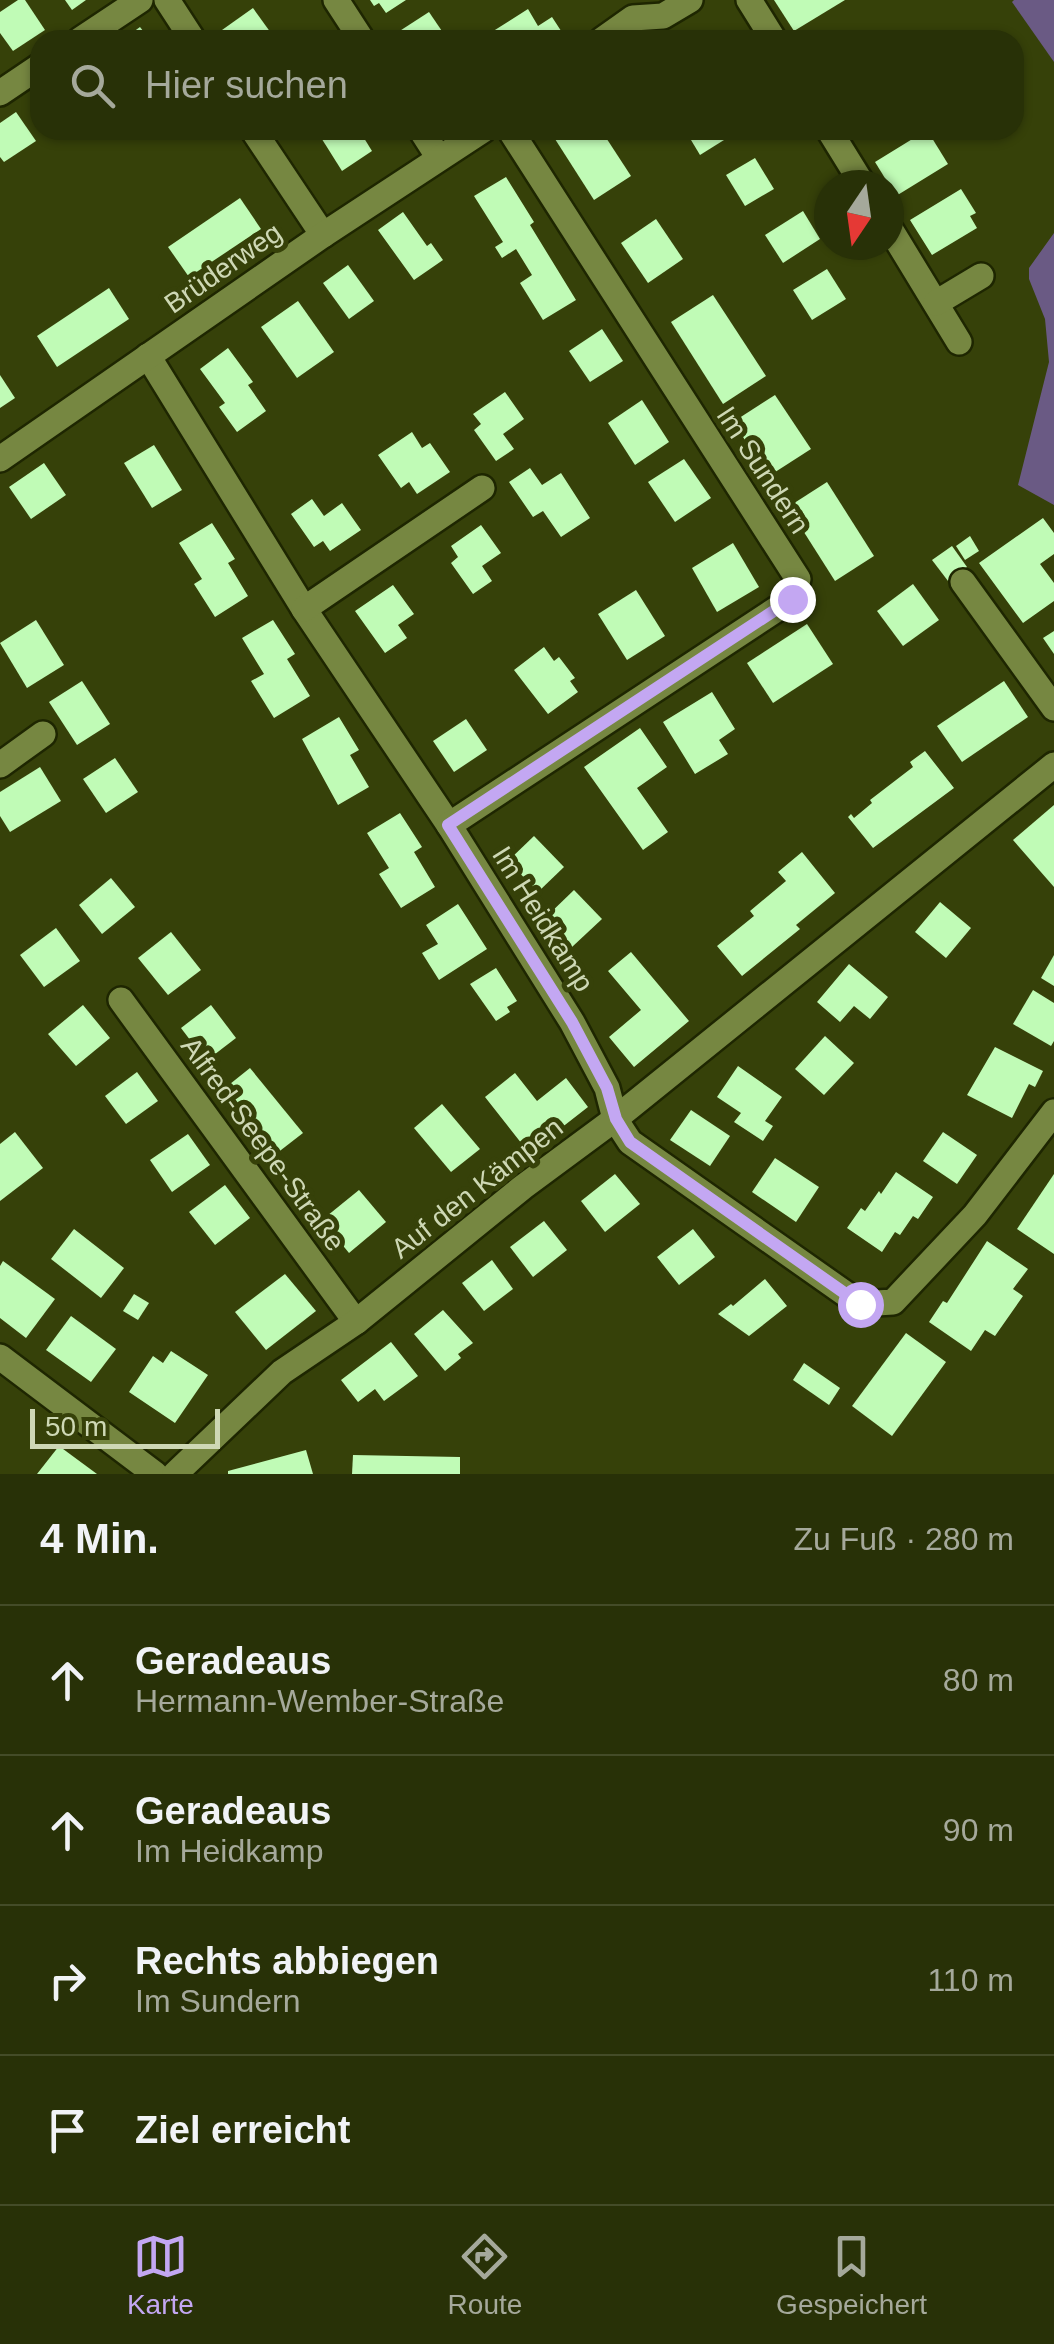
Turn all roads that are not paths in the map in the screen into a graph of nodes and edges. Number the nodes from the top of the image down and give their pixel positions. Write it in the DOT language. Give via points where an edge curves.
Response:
graph roads {
  1 [pos="140,0"];
  2 [pos="167,0"];
  3 [pos="336,0"];
  4 [pos="690,0"];
  5 [pos="749,0"];
  6 [pos="633,9"];
  7 [pos="95,30"];
  8 [pos="187,30"];
  9 [pos="356,30"];
  10 [pos="612,30"];
  11 [pos="768,30"];
  12 [pos="30,73"];
  13 [pos="0,93"];
  14 [pos="260,140"];
  15 [pos="427,140"];
  16 [pos="468,140"];
  17 [pos="516,140"];
  18 [pos="835,140"];
  19 [pos="439,158"];
  20 [pos="854,170"];
  21 [pos="323,236"];
  22 [pos="904,251"];
  23 [pos="981,276"];
  24 [pos="936,303"];
  25 [pos="958,342"];
  26 [pos="148,356"];
  27 [pos="0,460"];
  28 [pos="482,488"];
  29 [pos="964,582"];
  30 [pos="304,610"];
  31 [pos="1054,708"];
  32 [pos="43,734"];
  33 [pos="0,765"];
  34 [pos="1054,766"];
  35 [pos="448,825"];
  36 [pos="121,1000"];
  37 [pos="1054,1112"];
  38 [pos="616,1119"];
  39 [pos="356,1322"];
  40 [pos="0,1357"];
  41 [pos="155,1474"];
  42 [pos="175,1474"];
  1 -- 7 [label="street"];
  2 -- 8 [label="street"];
  3 -- 9 [label="street"];
  4 -- 6 [label="street" via="663,16"];
  5 -- 11 [label="street"];
  6 -- 10 [label="street"];
  12 -- 13 [label="street"];
  14 -- 21 [label="street"];
  15 -- 19 [label="street"];
  16 -- 19 [label="street, Brüderweg"];
  17 -- 35 [label="street, Im Sundern" via="798,579 792,599"];
  18 -- 20 [label="street"];
  19 -- 21 [label="street, Brüderweg"];
  21 -- 26 [label="street, Brüderweg"];
  22 -- 24 [label="street"];
  23 -- 24 [label="street"];
  24 -- 25 [label="street"];
  26 -- 27 [label="street, Brüderweg"];
  26 -- 30 [label="street, Im Heidkamp"];
  28 -- 30 [label="street"];
  29 -- 31 [label="street"];
  30 -- 35 [label="street, Im Heidkamp"];
  32 -- 33 [label="street"];
  34 -- 38 [label="street, Auf den Kämpen"];
  35 -- 38 [label="street, Im Heidkamp" via="572,1022"];
  36 -- 39 [label="street, Alfred-Seepe-Straße"];
  37 -- 38 [label="street" via="975,1214 893,1302 860,1304 630,1142"];
  38 -- 39 [label="street, Auf den Kämpen"];
  39 -- 42 [label="street, Auf den Kämpen" via="282,1372"];
  40 -- 41 [label="street"];
}
